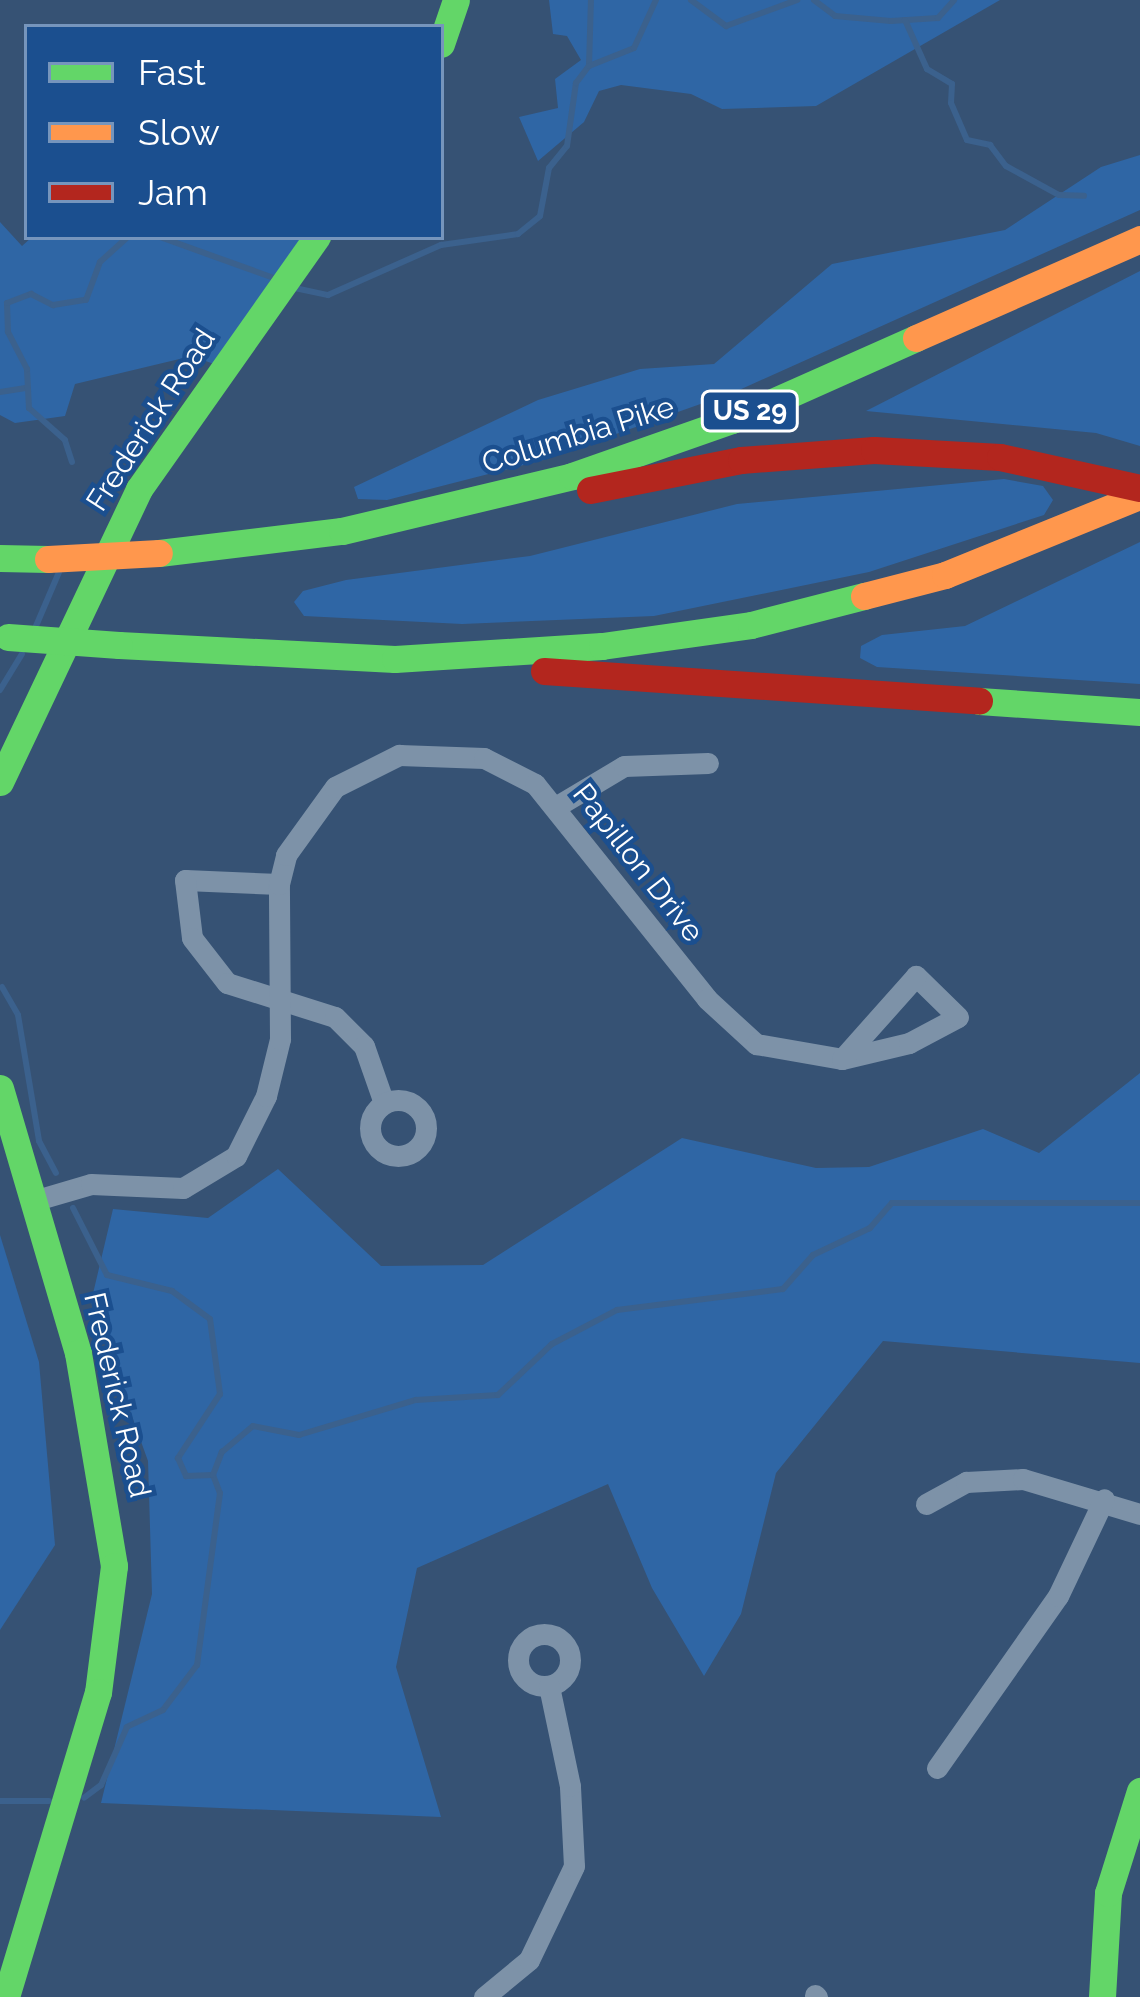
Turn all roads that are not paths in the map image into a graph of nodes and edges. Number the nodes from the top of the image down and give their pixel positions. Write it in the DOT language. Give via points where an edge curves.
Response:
graph roads {
  1 [pos="456,0"];
  2 [pos="444,35"];
  3 [pos="1140,238"];
  4 [pos="315,240"];
  5 [pos="1140,492"];
  6 [pos="342,531"];
  7 [pos="0,558"];
  8 [pos="4,636"];
  9 [pos="395,659"];
  10 [pos="1140,712"];
  11 [pos="708,763"];
  12 [pos="2,769"];
  13 [pos="557,806"];
  14 [pos="279,884"];
  15 [pos="284,999"];
  16 [pos="842,1059"];
  17 [pos="0,1088"];
  18 [pos="383,1103"];
  19 [pos="33,1201"];
  20 [pos="1104,1499"];
  21 [pos="926,1504"];
  22 [pos="1140,1514"];
  23 [pos="549,1685"];
  24 [pos="938,1768"];
  25 [pos="1140,1791"];
  26 [pos="6,1997"];
  27 [pos="484,1997"];
  28 [pos="1102,1997"];
  1 -- 2 [label="main road"];
  3 -- 6 [label="main road, Columbia Pike / US 29" via="657,447"];
  4 -- 12 [label="main road, Frederick Road" via="139,489"];
  5 -- 6 [label="main road" via="1000,457 811,451"];
  5 -- 9 [label="main road" via="1082,524 945,575 752,625 602,646"];
  6 -- 7 [label="main road, Columbia Pike / US 29, bridge" via="159,553"];
  8 -- 9 [label="main road, bridge"];
  9 -- 10 [label="main road"];
  11 -- 13 [label="street" via="624,766"];
  13 -- 14 [label="street, Papillon Drive" via="535,784 484,758 399,755 356,772 315,805"];
  13 -- 16 [label="street, Papillon Drive" via="734,1027 782,1053"];
  14 -- 15 [label="street, Papillon Drive"];
  14 -- 15 [label="street" via="185,880 185,912 206,964 227,982"];
  15 -- 18 [label="street" via="350,1030"];
  15 -- 19 [label="street, Papillon Drive" via="266,1096 221,1169 160,1192 91,1184"];
  16 -- 16 [label="street, Papillon Drive" via="909,1043 958,1017 916,976"];
  17 -- 19 [label="main road, Frederick Road"];
  19 -- 26 [label="main road, Frederick Road" via="98,1441 114,1604 98,1693"];
  20 -- 21 [label="street" via="1060,1484 992,1479 946,1489"];
  20 -- 22 [label="street"];
  20 -- 24 [label="street" via="1058,1596"];
  23 -- 27 [label="street" via="570,1786 574,1866 529,1960"];
  25 -- 28 [label="main road" via="1108,1893"];
}
